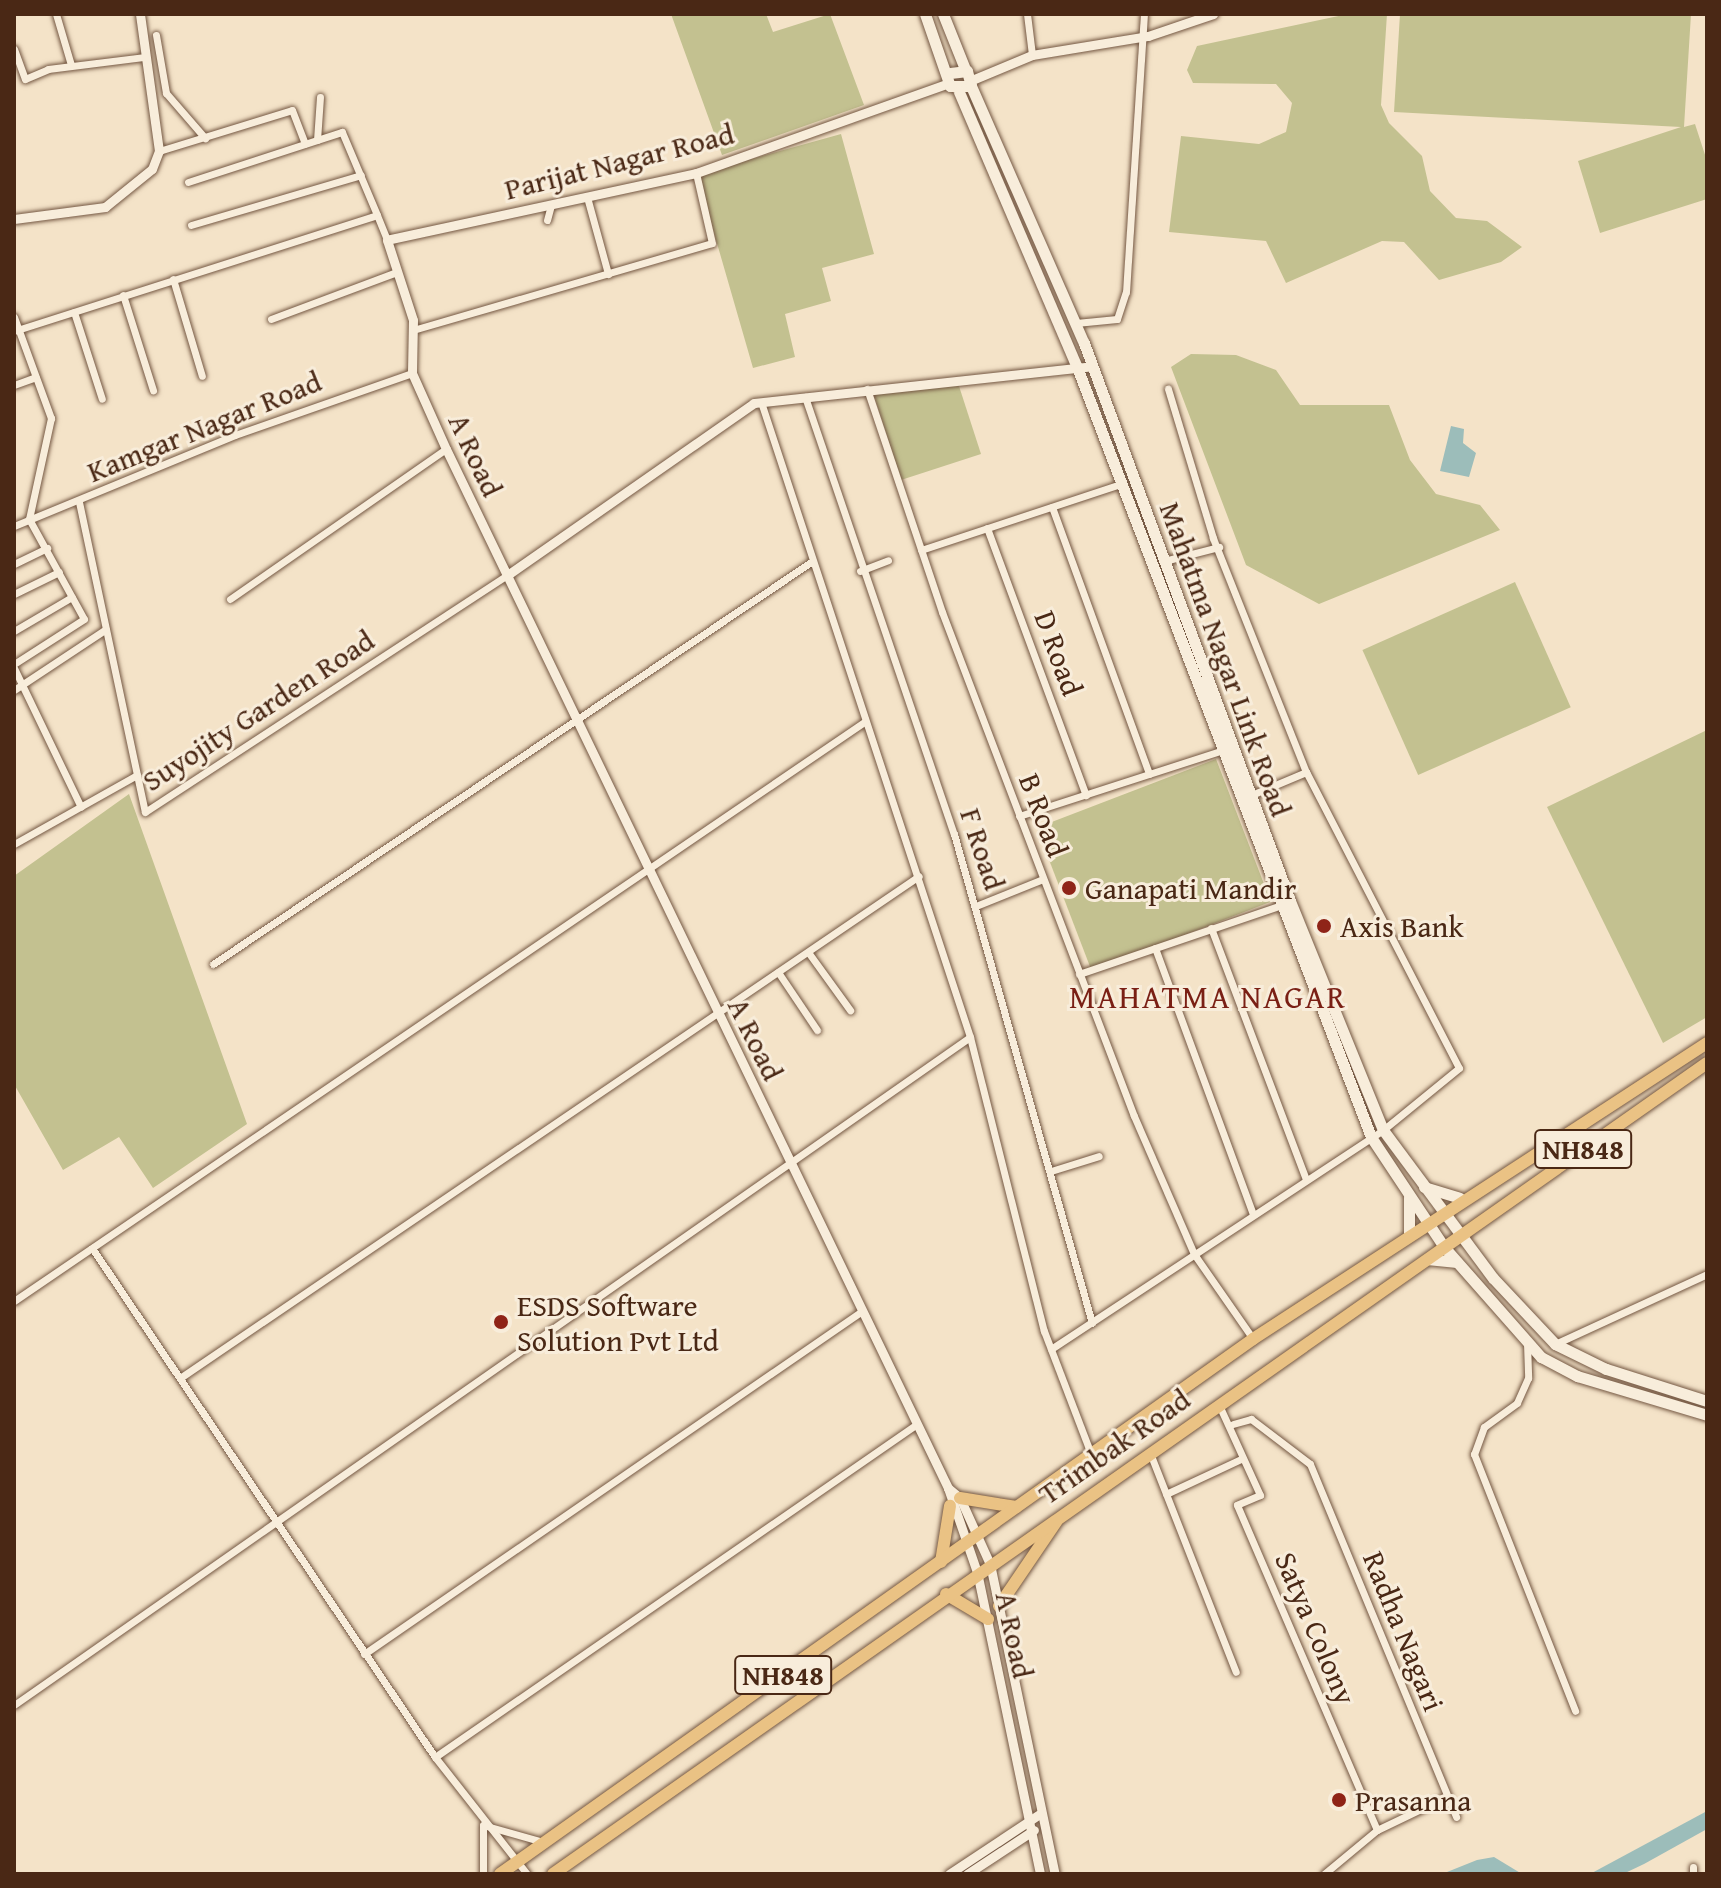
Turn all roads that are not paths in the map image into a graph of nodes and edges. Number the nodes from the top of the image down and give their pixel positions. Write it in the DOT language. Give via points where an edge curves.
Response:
graph roads {
  1 [pos="56,14"];
  2 [pos="140,14"];
  3 [pos="925,14"];
  4 [pos="943,14"];
  5 [pos="1027,14"];
  6 [pos="1144,14"];
  7 [pos="1213,14"];
  8 [pos="156,35"];
  9 [pos="1148,36"];
  10 [pos="14,49"];
  11 [pos="1032,55"];
  12 [pos="145,57"];
  13 [pos="71,65"];
  14 [pos="965,69"];
  15 [pos="949,78"];
  16 [pos="967,86"];
  17 [pos="320,97"];
  18 [pos="205,138"];
  19 [pos="317,140"];
  20 [pos="305,144"];
  21 [pos="159,151"];
  22 [pos="696,173"];
  23 [pos="361,175"];
  24 [pos="188,182"];
  25 [pos="587,197"];
  26 [pos="551,205"];
  27 [pos="377,215"];
  28 [pos="14,219"];
  29 [pos="547,220"];
  30 [pos="191,225"];
  31 [pos="387,240"];
  32 [pos="394,273"];
  33 [pos="608,274"];
  34 [pos="173,279"];
  35 [pos="123,295"];
  36 [pos="74,312"];
  37 [pos="14,317"];
  38 [pos="271,319"];
  39 [pos="1076,323"];
  40 [pos="16,330"];
  41 [pos="413,330"];
  42 [pos="1092,366"];
  43 [pos="1077,367"];
  44 [pos="412,373"];
  45 [pos="202,376"];
  46 [pos="36,377"];
  47 [pos="14,385"];
  48 [pos="866,387"];
  49 [pos="1168,389"];
  50 [pos="153,390"];
  51 [pos="805,397"];
  52 [pos="102,399"];
  53 [pos="761,402"];
  54 [pos="446,449"];
  55 [pos="1118,485"];
  56 [pos="79,502"];
  57 [pos="1052,507"];
  58 [pos="29,519"];
  59 [pos="14,526"];
  60 [pos="987,528"];
  61 [pos="1219,547"];
  62 [pos="47,548"];
  63 [pos="921,550"];
  64 [pos="888,560"];
  65 [pos="1164,561"];
  66 [pos="811,562"];
  67 [pos="14,564"];
  68 [pos="860,571"];
  69 [pos="59,572"];
  70 [pos="506,576"];
  71 [pos="14,594"];
  72 [pos="72,597"];
  73 [pos="230,599"];
  74 [pos="106,629"];
  75 [pos="14,631"];
  76 [pos="14,666"];
  77 [pos="23,686"];
  78 [pos="14,690"];
  79 [pos="575,718"];
  80 [pos="864,722"];
  81 [pos="1227,748"];
  82 [pos="1306,772"];
  83 [pos="1149,774"];
  84 [pos="137,775"];
  85 [pos="1086,795"];
  86 [pos="1253,795"];
  87 [pos="1240,800"];
  88 [pos="81,807"];
  89 [pos="1019,816"];
  90 [pos="14,844"];
  91 [pos="646,867"];
  92 [pos="919,876"];
  93 [pos="1043,879"];
  94 [pos="976,906"];
  95 [pos="1279,906"];
  96 [pos="1211,928"];
  97 [pos="1155,948"];
  98 [pos="808,952"];
  99 [pos="213,964"];
  100 [pos="778,972"];
  101 [pos="1079,974"];
  102 [pos="850,1010"];
  103 [pos="717,1013"];
  104 [pos="817,1030"];
  105 [pos="970,1037"];
  106 [pos="1707,1043"];
  107 [pos="1707,1063"];
  108 [pos="1383,1130"];
  109 [pos="1371,1137"];
  110 [pos="1099,1156"];
  111 [pos="790,1164"];
  112 [pos="1051,1171"];
  113 [pos="1306,1179"];
  114 [pos="1424,1187"];
  115 [pos="1408,1192"];
  116 [pos="1459,1198"];
  117 [pos="1441,1211"];
  118 [pos="1253,1215"];
  119 [pos="1428,1220"];
  120 [pos="1476,1223"];
  121 [pos="1409,1232"];
  122 [pos="1459,1236"];
  123 [pos="1444,1247"];
  124 [pos="92,1248"];
  125 [pos="1473,1252"];
  126 [pos="1194,1254"];
  127 [pos="1427,1259"];
  128 [pos="1457,1262"];
  129 [pos="1707,1274"];
  130 [pos="14,1301"];
  131 [pos="862,1311"];
  132 [pos="1092,1323"];
  133 [pos="1253,1339"];
  134 [pos="1527,1343"];
  135 [pos="1555,1344"];
  136 [pos="1051,1349"];
  137 [pos="180,1378"];
  138 [pos="1707,1401"];
  139 [pos="1219,1405"];
  140 [pos="1707,1415"];
  141 [pos="917,1424"];
  142 [pos="1233,1424"];
  143 [pos="1150,1453"];
  144 [pos="1091,1454"];
  145 [pos="1241,1459"];
  146 [pos="1166,1494"];
  147 [pos="955,1502"];
  148 [pos="1016,1507"];
  149 [pos="1065,1510"];
  150 [pos="274,1516"];
  151 [pos="979,1534"];
  152 [pos="967,1543"];
  153 [pos="941,1562"];
  154 [pos="990,1564"];
  155 [pos="977,1572"];
  156 [pos="946,1594"];
  157 [pos="999,1606"];
  158 [pos="988,1619"];
  159 [pos="364,1654"];
  160 [pos="1236,1672"];
  161 [pos="14,1705"];
  162 [pos="1575,1711"];
  163 [pos="435,1757"];
  164 [pos="1446,1797"];
  165 [pos="1041,1813"];
  166 [pos="1456,1817"];
  167 [pos="1028,1820"];
  168 [pos="1044,1824"];
  169 [pos="483,1825"];
  170 [pos="1377,1830"];
  171 [pos="1031,1831"];
  172 [pos="549,1842"];
  173 [pos="516,1863"];
  174 [pos="558,1872"];
  175 [pos="483,1874"];
  176 [pos="500,1874"];
  177 [pos="527,1874"];
  178 [pos="949,1874"];
  179 [pos="967,1874"];
  180 [pos="1040,1874"];
  181 [pos="1055,1874"];
  182 [pos="1324,1874"];
  1 -- 13 [label="street"];
  2 -- 12 [label="street"];
  3 -- 15 [label="main road"];
  4 -- 14 [label="main road"];
  5 -- 11 [label="street"];
  6 -- 9 [label="street"];
  7 -- 9 [label="street"];
  8 -- 18 [label="street" via="166,93"];
  9 -- 11 [label="street"];
  9 -- 39 [label="street" via="1126,292 1117,319"];
  10 -- 13 [label="street" via="25,79"];
  11 -- 16 [label="street"];
  12 -- 13 [label="street"];
  12 -- 21 [label="street"];
  14 -- 15 [label="main road"];
  14 -- 16 [label="main road"];
  15 -- 16 [label="main road"];
  15 -- 22 [label="street, Parijat Nagar Road"];
  16 -- 39 [label="main road, Mahatma Nagar Link Road"];
  16 -- 43 [label="main road, Mahatma Nagar Link Road"];
  17 -- 19 [label="street"];
  18 -- 20 [label="street" via="292,110"];
  18 -- 21 [label="street"];
  19 -- 20 [label="street"];
  19 -- 23 [label="street" via="342,132"];
  20 -- 24 [label="street"];
  21 -- 28 [label="street" via="144,178 105,207"];
  22 -- 25 [label="street, Parijat Nagar Road"];
  22 -- 33 [label="street" via="712,243"];
  23 -- 27 [label="street"];
  23 -- 30 [label="street"];
  25 -- 26 [label="street, Parijat Nagar Road"];
  25 -- 33 [label="street"];
  26 -- 29 [label="street"];
  26 -- 31 [label="street, Parijat Nagar Road"];
  27 -- 31 [label="street"];
  27 -- 34 [label="street"];
  31 -- 32 [label="street, A Road"];
  32 -- 38 [label="street"];
  32 -- 41 [label="street, A Road"];
  33 -- 41 [label="street"];
  34 -- 35 [label="street"];
  34 -- 45 [label="street"];
  35 -- 36 [label="street"];
  35 -- 50 [label="street"];
  36 -- 40 [label="street"];
  36 -- 52 [label="street"];
  37 -- 40 [label="street"];
  39 -- 42 [label="main road, Mahatma Nagar Link Road"];
  40 -- 46 [label="street"];
  41 -- 44 [label="street, A Road"];
  42 -- 43 [label="street"];
  42 -- 65 [label="main road, Mahatma Nagar Link Road"];
  43 -- 48 [label="street"];
  43 -- 55 [label="main road, Mahatma Nagar Link Road"];
  44 -- 54 [label="street, A Road"];
  44 -- 56 [label="street, Kamgar Nagar Road" via="235,435"];
  46 -- 47 [label="street"];
  46 -- 58 [label="street" via="51,418"];
  48 -- 51 [label="street"];
  48 -- 63 [label="street, B Road"];
  49 -- 61 [label="street"];
  51 -- 53 [label="street"];
  51 -- 68 [label="street, F Road"];
  53 -- 66 [label="street"];
  53 -- 70 [label="street"];
  54 -- 70 [label="street, A Road"];
  54 -- 73 [label="street"];
  55 -- 57 [label="street"];
  55 -- 81 [label="main road, Mahatma Nagar Link Road"];
  56 -- 58 [label="street, Kamgar Nagar Road"];
  56 -- 74 [label="street"];
  57 -- 60 [label="street"];
  57 -- 83 [label="street"];
  58 -- 59 [label="street, Kamgar Nagar Road"];
  58 -- 62 [label="street"];
  60 -- 63 [label="street"];
  60 -- 85 [label="street, D Road"];
  61 -- 65 [label="street"];
  61 -- 82 [label="street"];
  62 -- 67 [label="street"];
  62 -- 69 [label="street"];
  63 -- 89 [label="street, B Road"];
  64 -- 68 [label="street"];
  65 -- 81 [label="main road, Mahatma Nagar Link Road"];
  66 -- 79 [label="street"];
  66 -- 80 [label="street"];
  68 -- 94 [label="street, F Road"];
  69 -- 71 [label="street"];
  69 -- 72 [label="street"];
  70 -- 79 [label="street, A Road"];
  70 -- 84 [label="street, Suyojity Garden Road" via="145,812"];
  72 -- 75 [label="street"];
  72 -- 76 [label="street" via="84,619"];
  74 -- 77 [label="street"];
  74 -- 84 [label="street"];
  76 -- 77 [label="street"];
  77 -- 78 [label="street"];
  77 -- 88 [label="street"];
  79 -- 91 [label="street, A Road"];
  79 -- 99 [label="street"];
  80 -- 91 [label="street"];
  80 -- 92 [label="street"];
  81 -- 83 [label="street"];
  81 -- 86 [label="main road, Mahatma Nagar Link Road"];
  81 -- 87 [label="main road, Mahatma Nagar Link Road"];
  82 -- 86 [label="street"];
  82 -- 108 [label="street" via="1459,1068"];
  83 -- 85 [label="street"];
  84 -- 88 [label="street, Suyojity Garden Road"];
  85 -- 89 [label="street"];
  86 -- 87 [label="street"];
  86 -- 108 [label="main road, Mahatma Nagar Link Road"];
  87 -- 95 [label="main road, Mahatma Nagar Link Road"];
  88 -- 90 [label="street, Suyojity Garden Road"];
  89 -- 93 [label="street, B Road"];
  91 -- 103 [label="street, A Road"];
  91 -- 124 [label="street"];
  92 -- 98 [label="street"];
  92 -- 105 [label="street"];
  93 -- 94 [label="street"];
  93 -- 101 [label="street, B Road"];
  94 -- 112 [label="street, F Road"];
  95 -- 96 [label="street"];
  95 -- 109 [label="main road, Mahatma Nagar Link Road"];
  96 -- 97 [label="street"];
  96 -- 113 [label="street"];
  97 -- 101 [label="street"];
  97 -- 118 [label="street"];
  98 -- 100 [label="street"];
  98 -- 102 [label="street"];
  100 -- 103 [label="street"];
  100 -- 104 [label="street"];
  101 -- 126 [label="street, B Road"];
  103 -- 111 [label="street, A Road"];
  103 -- 137 [label="street"];
  105 -- 111 [label="street"];
  105 -- 136 [label="street"];
  106 -- 116 [label="highway, Trimbak Road"];
  107 -- 120 [label="highway, Trimbak Road / NH848"];
  108 -- 109 [label="street"];
  108 -- 114 [label="main road, Mahatma Nagar Link Road"];
  109 -- 113 [label="street"];
  109 -- 115 [label="main road, Mahatma Nagar Link Road"];
  110 -- 112 [label="street"];
  111 -- 131 [label="street, A Road"];
  111 -- 150 [label="street"];
  112 -- 132 [label="street, F Road"];
  113 -- 118 [label="street"];
  114 -- 116 [label="main road"];
  114 -- 117 [label="main road, Mahatma Nagar Link Road"];
  115 -- 119 [label="main road, Mahatma Nagar Link Road"];
  115 -- 121 [label="main road"];
  116 -- 117 [label="highway, Trimbak Road"];
  117 -- 119 [label="highway, Trimbak Road"];
  117 -- 122 [label="main road, Mahatma Nagar Link Road"];
  118 -- 126 [label="street"];
  119 -- 121 [label="highway, Trimbak Road"];
  119 -- 123 [label="main road, Mahatma Nagar Link Road"];
  120 -- 122 [label="highway, Trimbak Road / NH848"];
  120 -- 125 [label="main road"];
  121 -- 133 [label="highway, Trimbak Road"];
  122 -- 123 [label="highway, Trimbak Road"];
  122 -- 125 [label="main road, Mahatma Nagar Link Road"];
  123 -- 127 [label="highway, Trimbak Road / NH848"];
  123 -- 128 [label="main road, Mahatma Nagar Link Road"];
  124 -- 130 [label="street"];
  124 -- 137 [label="street"];
  125 -- 135 [label="main road, Mahatma Nagar Link Road"];
  126 -- 132 [label="street"];
  126 -- 133 [label="street, B Road"];
  127 -- 128 [label="main road"];
  127 -- 139 [label="highway, Trimbak Road / NH848"];
  128 -- 134 [label="main road, Mahatma Nagar Link Road"];
  129 -- 135 [label="street"];
  131 -- 141 [label="street, A Road"];
  131 -- 159 [label="street"];
  132 -- 136 [label="street"];
  133 -- 144 [label="highway, Trimbak Road"];
  134 -- 140 [label="main road, Mahatma Nagar Link Road" via="1577,1376"];
  134 -- 162 [label="street" via="1528,1378 1517,1403 1484,1427 1474,1454"];
  135 -- 138 [label="main road" via="1606,1369"];
  136 -- 144 [label="street"];
  137 -- 150 [label="street"];
  139 -- 142 [label="street"];
  139 -- 143 [label="highway, Trimbak Road / NH848"];
  141 -- 147 [label="street, A Road"];
  141 -- 163 [label="street"];
  142 -- 145 [label="street" via="1228,1434"];
  142 -- 164 [label="street, Radha Nagari" via="1251,1419 1310,1464"];
  143 -- 146 [label="street"];
  143 -- 149 [label="highway, Trimbak Road / NH848"];
  144 -- 148 [label="highway, Trimbak Road"];
  145 -- 146 [label="street"];
  145 -- 170 [label="street, Satya Colony" via="1260,1495 1237,1505"];
  146 -- 160 [label="street"];
  147 -- 148 [label="highway"];
  147 -- 151 [label="street"];
  147 -- 152 [label="street, A Road"];
  147 -- 153 [label="highway"];
  148 -- 151 [label="highway, NH848"];
  149 -- 154 [label="highway, Trimbak Road / NH848"];
  149 -- 157 [label="highway"];
  150 -- 159 [label="street"];
  150 -- 161 [label="street"];
  151 -- 152 [label="highway, NH848"];
  151 -- 154 [label="street"];
  152 -- 153 [label="highway, NH848"];
  152 -- 155 [label="street, A Road"];
  153 -- 172 [label="highway, NH848"];
  154 -- 155 [label="highway, Trimbak Road / NH848"];
  154 -- 157 [label="street"];
  155 -- 156 [label="highway, Trimbak Road / NH848"];
  155 -- 158 [label="street, A Road"];
  156 -- 158 [label="highway"];
  156 -- 174 [label="highway, Trimbak Road / NH848"];
  157 -- 165 [label="street"];
  158 -- 167 [label="street, A Road"];
  159 -- 163 [label="street"];
  163 -- 169 [label="street"];
  164 -- 166 [label="street, Radha Nagari"];
  164 -- 170 [label="street"];
  165 -- 167 [label="street"];
  165 -- 168 [label="street"];
  167 -- 171 [label="street, A Road"];
  167 -- 178 [label="street"];
  168 -- 171 [label="street"];
  168 -- 181 [label="street"];
  169 -- 172 [label="street"];
  169 -- 173 [label="street"];
  169 -- 175 [label="street"];
  170 -- 182 [label="street"];
  171 -- 179 [label="street"];
  171 -- 180 [label="street, A Road"];
  172 -- 173 [label="highway"];
  173 -- 176 [label="highway"];
  173 -- 177 [label="street"];
}
